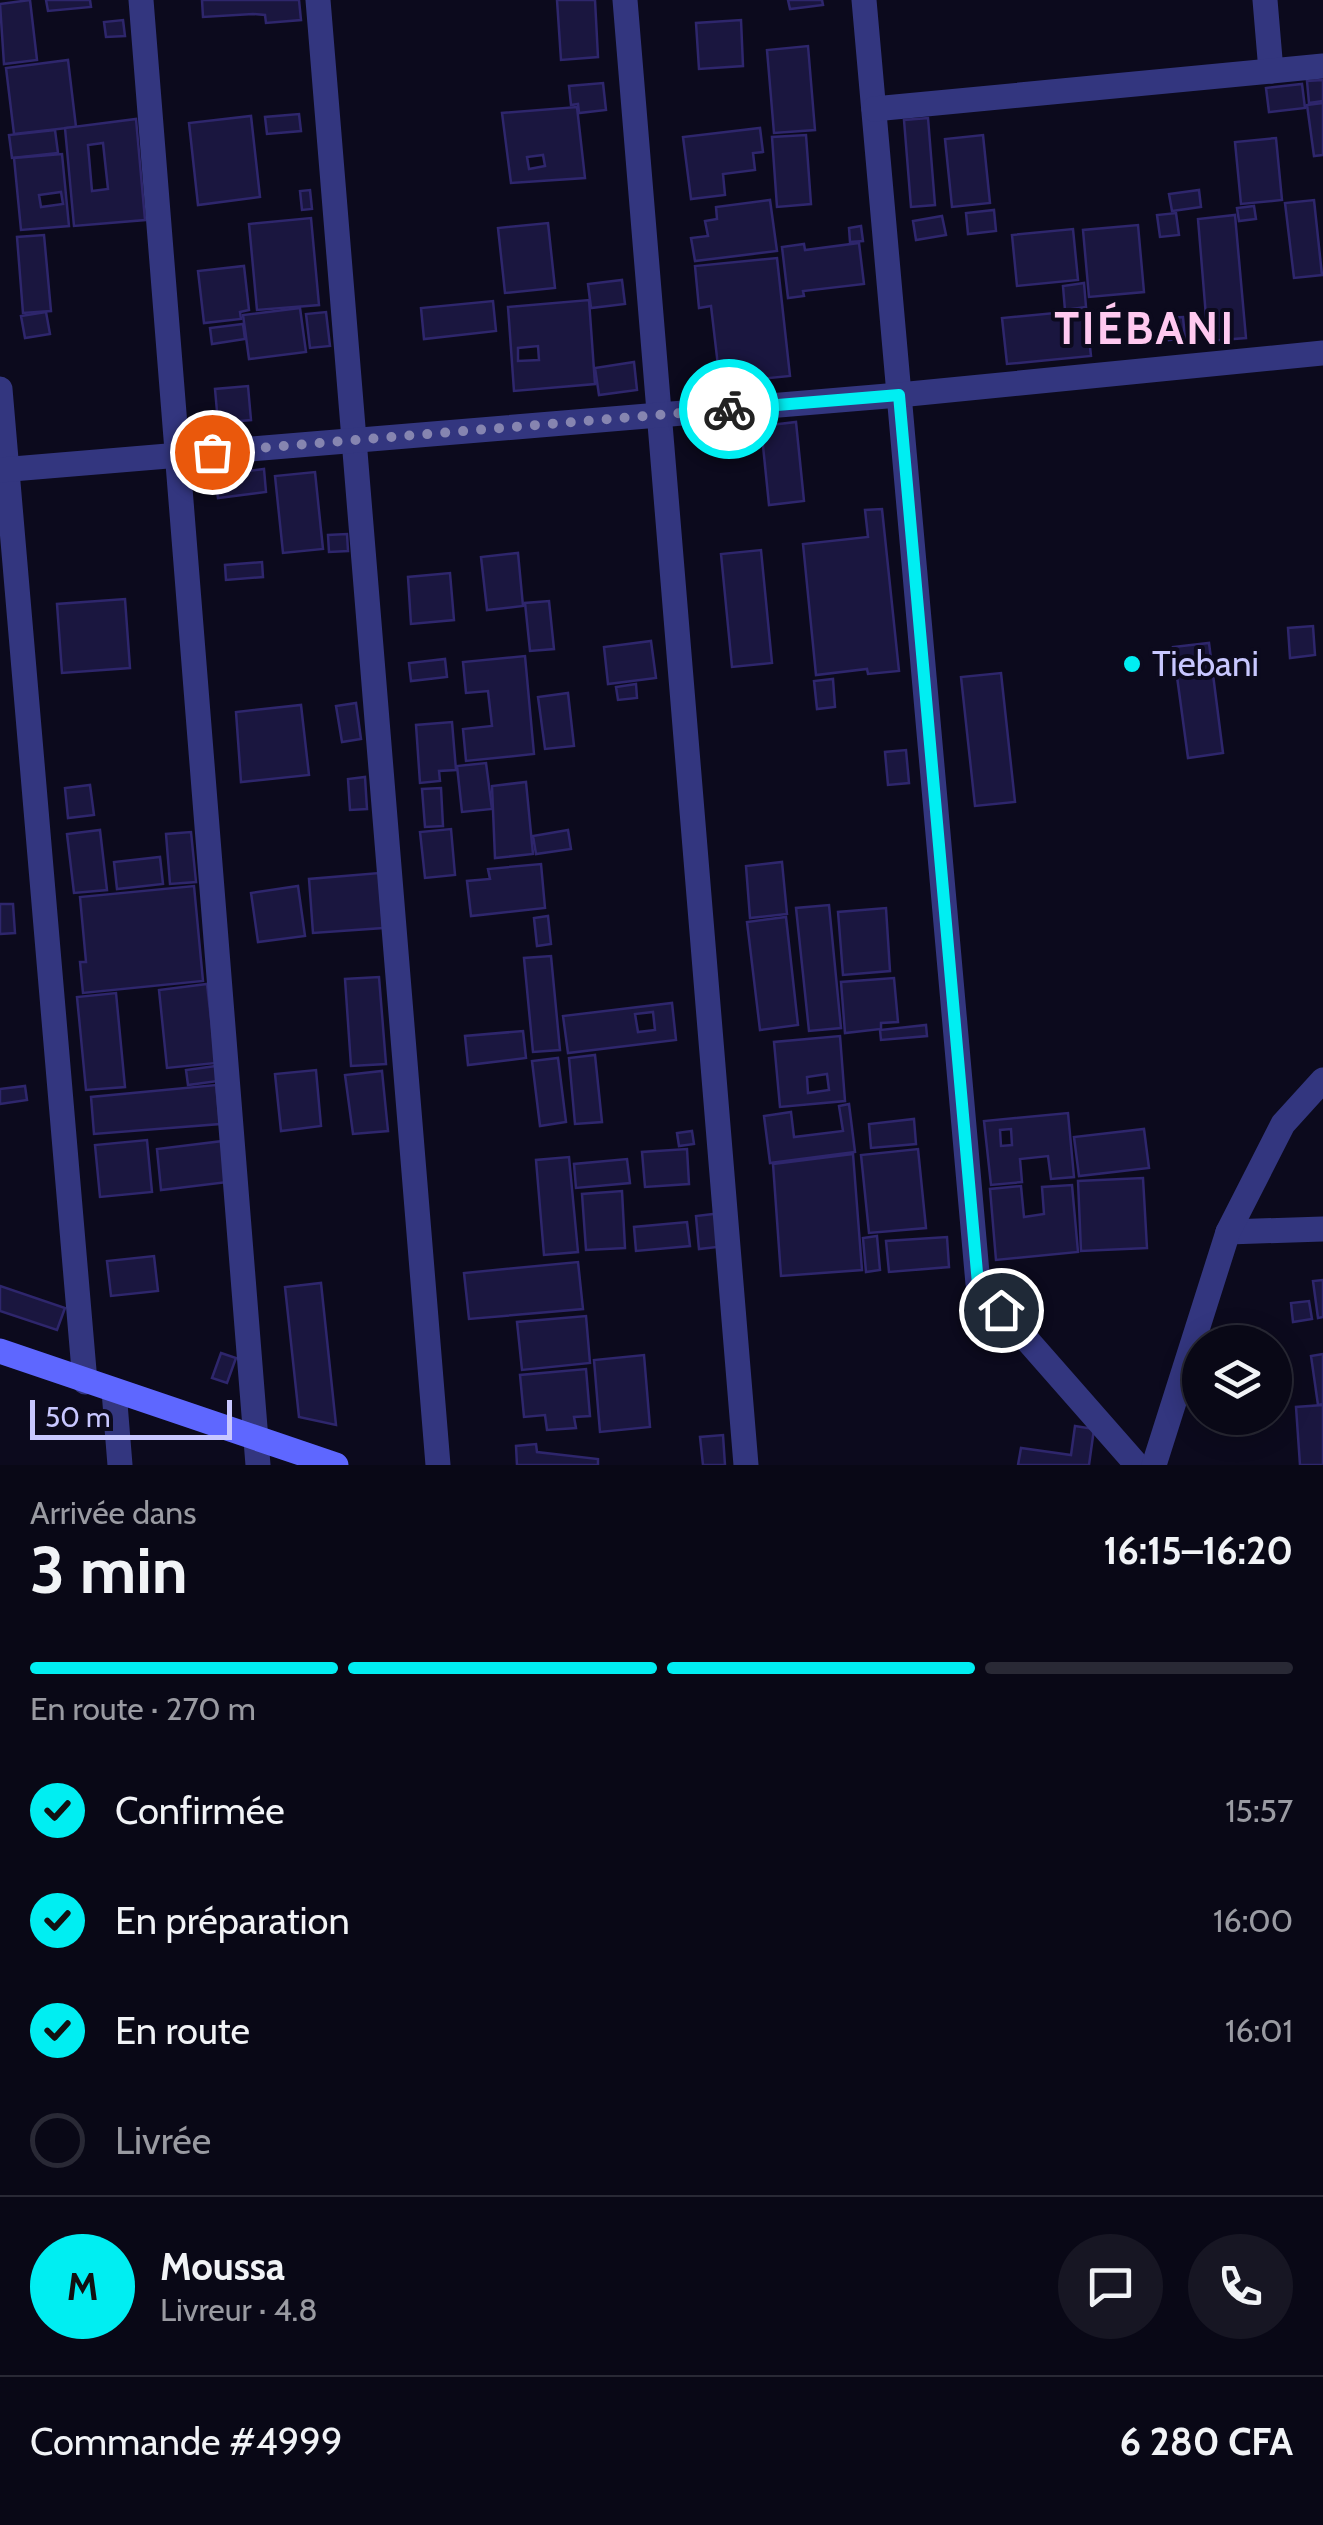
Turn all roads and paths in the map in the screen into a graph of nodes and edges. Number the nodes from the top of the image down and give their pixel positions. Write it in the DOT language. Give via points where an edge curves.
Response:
graph roads {
  1 [pos="141,0"];
  2 [pos="318,0"];
  3 [pos="625,0"];
  4 [pos="864,0"];
  5 [pos="1265,0"];
  6 [pos="1323,66"];
  7 [pos="1271,71"];
  8 [pos="874,109"];
  9 [pos="1323,353"];
  10 [pos="0,389"];
  11 [pos="899,395"];
  12 [pos="659,415"];
  13 [pos="354,440"];
  14 [pos="177,455"];
  15 [pos="3,470"];
  16 [pos="1323,1080"];
  17 [pos="1323,1229"];
  18 [pos="1228,1232"];
  19 [pos="0,1350"];
  20 [pos="85,1382"];
  21 [pos="114,1391"];
  22 [pos="256,1439"];
  23 [pos="120,1465"];
  24 [pos="258,1465"];
  25 [pos="336,1465"];
  26 [pos="438,1465"];
  27 [pos="746,1465"];
  28 [pos="1137,1465"];
  29 [pos="1154,1465"];
  1 -- 14 [label="street"];
  2 -- 13 [label="street"];
  3 -- 12 [label="street"];
  4 -- 8 [label="street"];
  5 -- 7 [label="street"];
  6 -- 7 [label="street"];
  7 -- 8 [label="street"];
  8 -- 11 [label="street"];
  9 -- 11 [label="street"];
  10 -- 15 [label="street"];
  11 -- 12 [label="street"];
  11 -- 28 [label="street" via="978,1284"];
  12 -- 13 [label="street"];
  12 -- 27 [label="street"];
  13 -- 14 [label="street"];
  13 -- 26 [label="street"];
  14 -- 15 [label="street"];
  14 -- 22 [label="street"];
  15 -- 20 [label="street"];
  16 -- 18 [label="street" via="1282,1124"];
  17 -- 18 [label="street"];
  18 -- 29 [label="street"];
  19 -- 20 [label="main road"];
  20 -- 21 [label="main road"];
  21 -- 22 [label="main road"];
  21 -- 23 [label="street"];
  22 -- 24 [label="street"];
  22 -- 25 [label="main road"];
}
